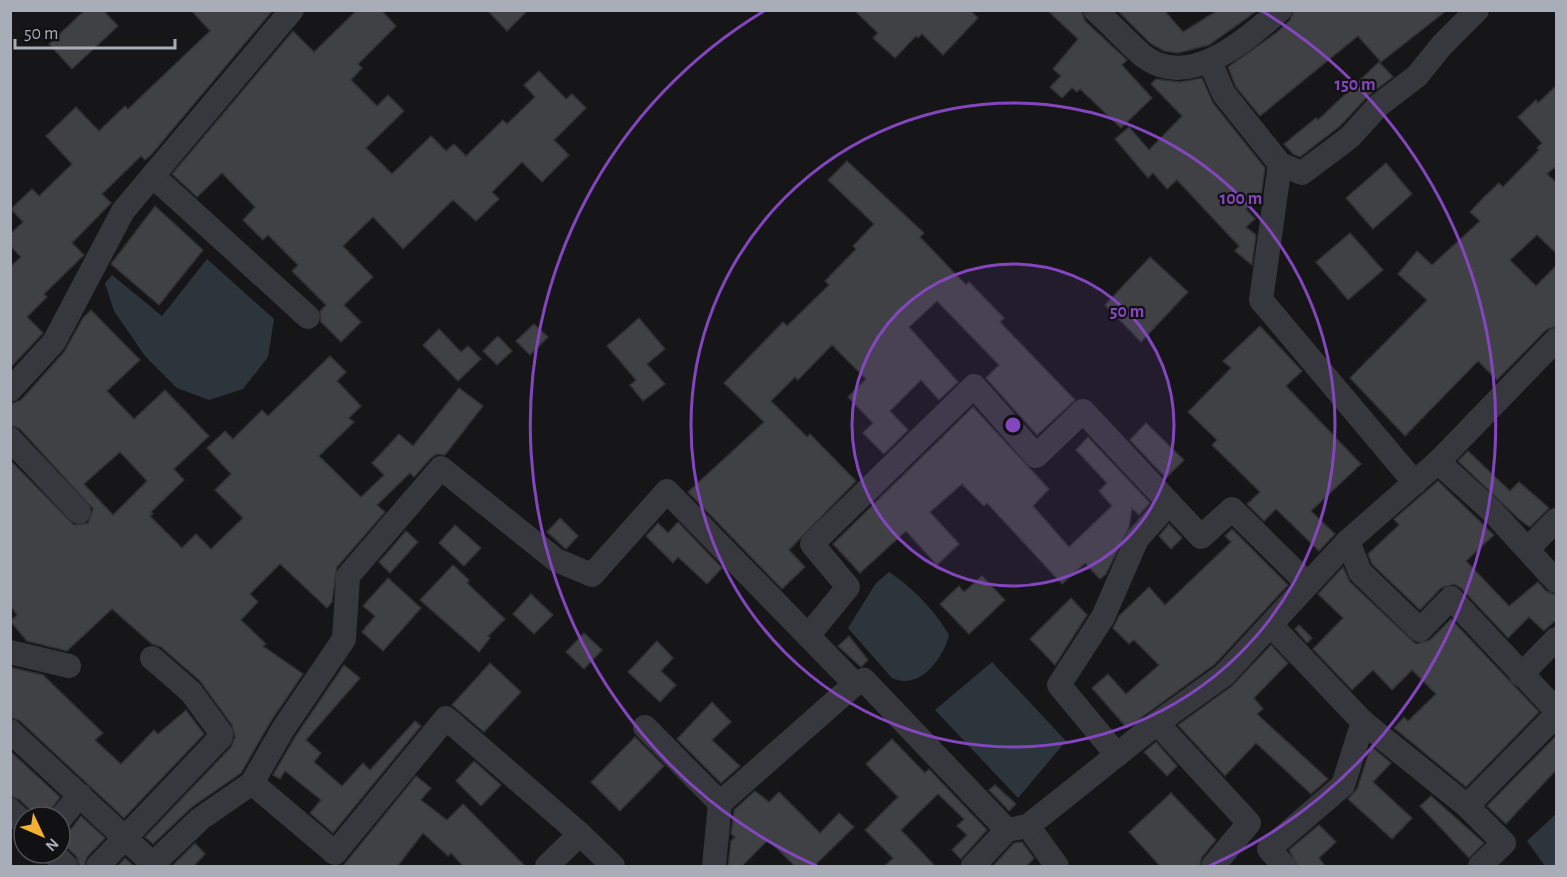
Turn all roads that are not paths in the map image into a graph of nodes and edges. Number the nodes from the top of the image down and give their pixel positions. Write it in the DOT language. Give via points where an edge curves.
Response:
graph roads {
  1 [pos="292,10"];
  2 [pos="1095,10"];
  3 [pos="1280,10"];
  4 [pos="1477,10"];
  5 [pos="1210,62"];
  6 [pos="1280,164"];
  7 [pos="153,176"];
  8 [pos="308,317"];
  9 [pos="1557,340"];
  10 [pos="10,390"];
  11 [pos="10,439"];
  12 [pos="1438,462"];
  13 [pos="1414,483"];
  14 [pos="1169,503"];
  15 [pos="79,512"];
  16 [pos="1557,520"];
  17 [pos="1348,541"];
  18 [pos="1528,549"];
  19 [pos="1557,581"];
  20 [pos="1308,584"];
  21 [pos="1271,624"];
  22 [pos="808,636"];
  23 [pos="1557,639"];
  24 [pos="10,652"];
  25 [pos="152,658"];
  26 [pos="69,666"];
  27 [pos="1521,675"];
  28 [pos="855,684"];
  29 [pos="1557,710"];
  30 [pos="1557,715"];
  31 [pos="1363,722"];
  32 [pos="1157,723"];
  33 [pos="645,727"];
  34 [pos="10,731"];
  35 [pos="1117,755"];
  36 [pos="252,783"];
  37 [pos="80,795"];
  38 [pos="720,803"];
  39 [pos="72,805"];
  40 [pos="1467,806"];
  41 [pos="1017,828"];
  42 [pos="580,834"];
  43 [pos="124,837"];
  44 [pos="154,865"];
  45 [pos="98,867"];
  46 [pos="547,867"];
  47 [pos="613,867"];
  48 [pos="714,867"];
  49 [pos="973,867"];
  50 [pos="1057,867"];
  51 [pos="1213,867"];
  52 [pos="1284,867"];
  53 [pos="1480,867"];
  1 -- 7 [label="street"];
  2 -- 5 [label="street" via="1143,55 1171,68"];
  3 -- 5 [label="street"];
  4 -- 6 [label="street" via="1417,76 1378,105 1350,137 1302,173"];
  5 -- 6 [label="street" via="1224,94"];
  6 -- 13 [label="street" via="1261,300"];
  7 -- 8 [label="street"];
  7 -- 10 [label="street" via="123,211 54,342"];
  9 -- 12 [label="street"];
  11 -- 15 [label="street"];
  12 -- 13 [label="street"];
  12 -- 18 [label="street"];
  13 -- 17 [label="street"];
  14 -- 20 [label="street" via="1201,537 1232,509"];
  14 -- 22 [label="street" via="1083,411 1036,456 974,386 812,544 848,587"];
  14 -- 35 [label="street" via="1137,539 1103,617 1059,686"];
  16 -- 18 [label="street"];
  17 -- 20 [label="street"];
  17 -- 27 [label="street" via="1360,572 1420,630 1451,598"];
  18 -- 19 [label="street"];
  20 -- 21 [label="street"];
  21 -- 31 [label="street"];
  21 -- 32 [label="street" via="1224,675"];
  22 -- 28 [label="street"];
  22 -- 36 [label="street" via="667,491 592,575 556,560 441,468 348,576 344,639"];
  23 -- 27 [label="street"];
  24 -- 26 [label="street"];
  25 -- 43 [label="street" via="191,692 221,737"];
  27 -- 29 [label="street"];
  28 -- 38 [label="street"];
  28 -- 41 [label="street" via="864,680"];
  30 -- 40 [label="street"];
  31 -- 40 [label="street"];
  31 -- 52 [label="street" via="1343,785 1269,849"];
  32 -- 35 [label="street"];
  32 -- 51 [label="street" via="1249,823"];
  33 -- 38 [label="street"];
  34 -- 37 [label="street"];
  35 -- 41 [label="street"];
  36 -- 42 [label="street" via="335,853 446,718"];
  36 -- 44 [label="street" via="200,819"];
  37 -- 39 [label="street"];
  37 -- 43 [label="street"];
  38 -- 48 [label="street"];
  40 -- 53 [label="street" via="1504,843"];
  41 -- 49 [label="street"];
  41 -- 50 [label="street"];
  42 -- 46 [label="street"];
  42 -- 47 [label="street"];
  43 -- 44 [label="street"];
  43 -- 45 [label="street"];
}
